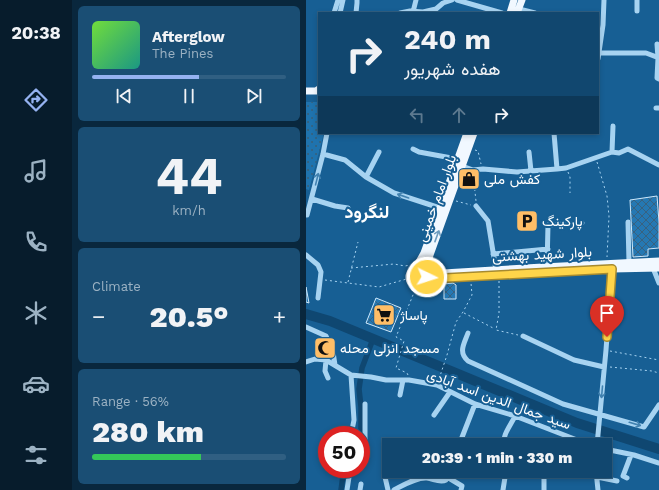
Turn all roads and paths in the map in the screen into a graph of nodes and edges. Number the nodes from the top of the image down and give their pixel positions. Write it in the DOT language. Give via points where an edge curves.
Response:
graph roads {
  1 [pos="338,0"];
  2 [pos="343,0"];
  3 [pos="357,0"];
  4 [pos="416,0"];
  5 [pos="452,0"];
  6 [pos="457,0"];
  7 [pos="514,0"];
  8 [pos="522,0"];
  9 [pos="604,0"];
  10 [pos="637,0"];
  11 [pos="518,11"];
  12 [pos="637,11"];
  13 [pos="334,12"];
  14 [pos="340,12"];
  15 [pos="356,12"];
  16 [pos="413,12"];
  17 [pos="499,12"];
  18 [pos="510,12"];
  19 [pos="600,25"];
  20 [pos="599,40"];
  21 [pos="657,44"];
  22 [pos="599,56"];
  23 [pos="659,58"];
  24 [pos="659,79"];
  25 [pos="318,90"];
  26 [pos="306,91"];
  27 [pos="306,95"];
  28 [pos="318,95"];
  29 [pos="613,126"];
  30 [pos="327,134"];
  31 [pos="467,134"];
  32 [pos="474,134"];
  33 [pos="554,134"];
  34 [pos="469,147"];
  35 [pos="413,149"];
  36 [pos="379,152"];
  37 [pos="529,152"];
  38 [pos="612,152"];
  39 [pos="323,154"];
  40 [pos="595,157"];
  41 [pos="457,159"];
  42 [pos="659,165"];
  43 [pos="462,166"];
  44 [pos="566,168"];
  45 [pos="483,169"];
  46 [pos="557,169"];
  47 [pos="473,170"];
  48 [pos="531,171"];
  49 [pos="366,177"];
  50 [pos="570,193"];
  51 [pos="312,199"];
  52 [pos="450,199"];
  53 [pos="476,206"];
  54 [pos="348,208"];
  55 [pos="440,208"];
  56 [pos="306,215"];
  57 [pos="628,222"];
  58 [pos="582,223"];
  59 [pos="358,242"];
  60 [pos="548,249"];
  61 [pos="306,254"];
  62 [pos="493,254"];
  63 [pos="659,261"];
  64 [pos="629,262"];
  65 [pos="606,264"];
  66 [pos="416,267"];
  67 [pos="547,267"];
  68 [pos="351,268"];
  69 [pos="656,268"];
  70 [pos="612,269"];
  71 [pos="497,272"];
  72 [pos="426,275"];
  73 [pos="471,277"];
  74 [pos="410,278"];
  75 [pos="321,280"];
  76 [pos="348,283"];
  77 [pos="659,283"];
  78 [pos="416,285"];
  79 [pos="318,298"];
  80 [pos="463,312"];
  81 [pos="306,327"];
  82 [pos="496,330"];
  83 [pos="468,333"];
  84 [pos="523,336"];
  85 [pos="606,350"];
  86 [pos="326,360"];
  87 [pos="659,360"];
  88 [pos="306,362"];
  89 [pos="335,365"];
  90 [pos="604,367"];
  91 [pos="659,372"];
  92 [pos="351,375"];
  93 [pos="328,378"];
  94 [pos="440,378"];
  95 [pos="406,380"];
  96 [pos="450,392"];
  97 [pos="400,395"];
  98 [pos="365,404"];
  99 [pos="475,404"];
  100 [pos="659,405"];
  101 [pos="600,414"];
  102 [pos="434,415"];
  103 [pos="515,416"];
  104 [pos="353,426"];
  105 [pos="365,426"];
  106 [pos="462,438"];
  107 [pos="504,438"];
  108 [pos="566,438"];
  109 [pos="598,438"];
  110 [pos="612,451"];
  111 [pos="630,455"];
  112 [pos="659,463"];
  113 [pos="349,478"];
  114 [pos="385,478"];
  115 [pos="422,478"];
  116 [pos="427,478"];
  117 [pos="447,478"];
  118 [pos="449,478"];
  119 [pos="505,478"];
  120 [pos="544,478"];
  121 [pos="596,478"];
  122 [pos="606,478"];
  123 [pos="627,478"];
  124 [pos="617,482"];
  125 [pos="362,484"];
  126 [pos="347,490"];
  127 [pos="360,490"];
  128 [pos="388,490"];
  129 [pos="394,490"];
  130 [pos="461,490"];
  131 [pos="503,490"];
  132 [pos="544,490"];
  133 [pos="598,490"];
  1 -- 13 [label="street"];
  2 -- 14 [label="street"];
  3 -- 15 [label="street"];
  4 -- 16 [label="street"];
  5 -- 16 [label="street" via="436,9"];
  6 -- 17 [label="street"];
  7 -- 18 [label="main road"];
  8 -- 11 [label="main road"];
  9 -- 19 [label="street"];
  10 -- 12 [label="street"];
  19 -- 20 [label="street"];
  21 -- 23 [label="street"];
  22 -- 23 [label="street" via="646,53"];
  23 -- 24 [label="street"];
  25 -- 26 [label="main road"];
  27 -- 28 [label="main road"];
  29 -- 38 [label="street"];
  30 -- 39 [label="street"];
  31 -- 41 [label="main road, بلوار امام خمینی"];
  32 -- 34 [label="main road, بلوار امام خمینی"];
  33 -- 46 [label="street"];
  34 -- 43 [label="main road, بلوار امام خمینی"];
  34 -- 45 [label="path" via="478,151"];
  35 -- 41 [label="street"];
  36 -- 49 [label="street"];
  37 -- 48 [label="street"];
  38 -- 40 [label="street"];
  38 -- 42 [label="street" via="619,153 628,149"];
  39 -- 49 [label="street" via="345,160"];
  51 -- 39 [label="street, one-way"];
  40 -- 44 [label="street"];
  40 -- 65 [label="path" via="607,196 609,216"];
  41 -- 55 [label="main road, بلوار امام خمینی"];
  43 -- 47 [label="street"];
  43 -- 52 [label="main road, بلوار امام خمینی"];
  44 -- 46 [label="street"];
  44 -- 50 [label="path" via="570,177"];
  45 -- 47 [label="street"];
  45 -- 48 [label="street"];
  46 -- 48 [label="street"];
  47 -- 53 [label="path"];
  55 -- 49 [label="street, one-way" via="394,193"];
  51 -- 54 [label="street"];
  51 -- 56 [label="street"];
  52 -- 53 [label="path"];
  72 -- 52 [label="main road, بلوار امام خمینی, one-way" via="430,255"];
  53 -- 62 [label="street" via="488,221"];
  55 -- 66 [label="main road, بلوار امام خمینی" via="424,253"];
  57 -- 64 [label="street"];
  58 -- 60 [label="street" via="548,225"];
  59 -- 68 [label="path"];
  60 -- 62 [label="street"];
  60 -- 67 [label="street"];
  61 -- 75 [label="street" via="318,265"];
  62 -- 71 [label="street"];
  63 -- 64 [label="main road, بلوار شهید بهشتی"];
  64 -- 65 [label="main road, بلوار شهید بهشتی"];
  65 -- 67 [label="main road, بلوار شهید بهشتی"];
  65 -- 70 [label="street"];
  66 -- 68 [label="path" via="394,264"];
  66 -- 72 [label="main road"];
  66 -- 74 [label="main road"];
  67 -- 71 [label="main road, بلوار شهید بهشتی"];
  68 -- 76 [label="path"];
  69 -- 70 [label="main road, بلوار شهید بهشتی"];
  69 -- 77 [label="street"];
  70 -- 71 [label="main road, بلوار شهید بهشتی"];
  70 -- 85 [label="street"];
  71 -- 72 [label="main road, بلوار شهید بهشتی"];
  71 -- 73 [label="main road, بلوار شهید بهشتی"];
  71 -- 82 [label="path" via="499,313"];
  72 -- 73 [label="main road, بلوار شهید بهشتی"];
  72 -- 78 [label="main road" via="426,281 422,285"];
  73 -- 80 [label="path" via="472,295"];
  74 -- 76 [label="path" via="379,287"];
  74 -- 78 [label="main road"];
  75 -- 76 [label="path"];
  75 -- 79 [label="street"];
  78 -- 95 [label="path" via="396,337 404,341 396,368 407,373"];
  80 -- 82 [label="path"];
  80 -- 94 [label="path" via="456,322"];
  81 -- 89 [label="street" via="326,336"];
  82 -- 84 [label="path"];
  83 -- 101 [label="street" via="462,352 468,361 563,404"];
  84 -- 90 [label="street" via="574,360"];
  85 -- 87 [label="path"];
  85 -- 90 [label="street"];
  86 -- 88 [label="street" via="315,359"];
  86 -- 89 [label="street"];
  86 -- 93 [label="street" via="325,370"];
  89 -- 92 [label="street"];
  90 -- 91 [label="path"];
  90 -- 101 [label="street, one-way"];
  92 -- 95 [label="street, سید جمال الدین اسد آبادی"];
  92 -- 104 [label="street"];
  95 -- 96 [label="street, سید جمال الدین اسد آبادی" via="437,385"];
  95 -- 97 [label="street"];
  96 -- 99 [label="street, سید جمال الدین اسد آبادی"];
  96 -- 102 [label="street"];
  98 -- 105 [label="street"];
  99 -- 103 [label="street, سید جمال الدین اسد آبادی"];
  99 -- 106 [label="street"];
  101 -- 100 [label="street, one-way" via="644,427"];
  101 -- 109 [label="street"];
  103 -- 107 [label="street"];
  103 -- 108 [label="street, سید جمال الدین اسد آبادی"];
  110 -- 111 [label="street"];
  111 -- 112 [label="street"];
  111 -- 123 [label="street" via="623,476"];
  113 -- 126 [label="street"];
  114 -- 128 [label="street"];
  115 -- 129 [label="street"];
  116 -- 117 [label="street" via="443,482"];
  118 -- 130 [label="street" via="462,486"];
  119 -- 131 [label="street"];
  120 -- 132 [label="street"];
  121 -- 133 [label="street"];
  122 -- 124 [label="street"];
  125 -- 127 [label="street"];
}
